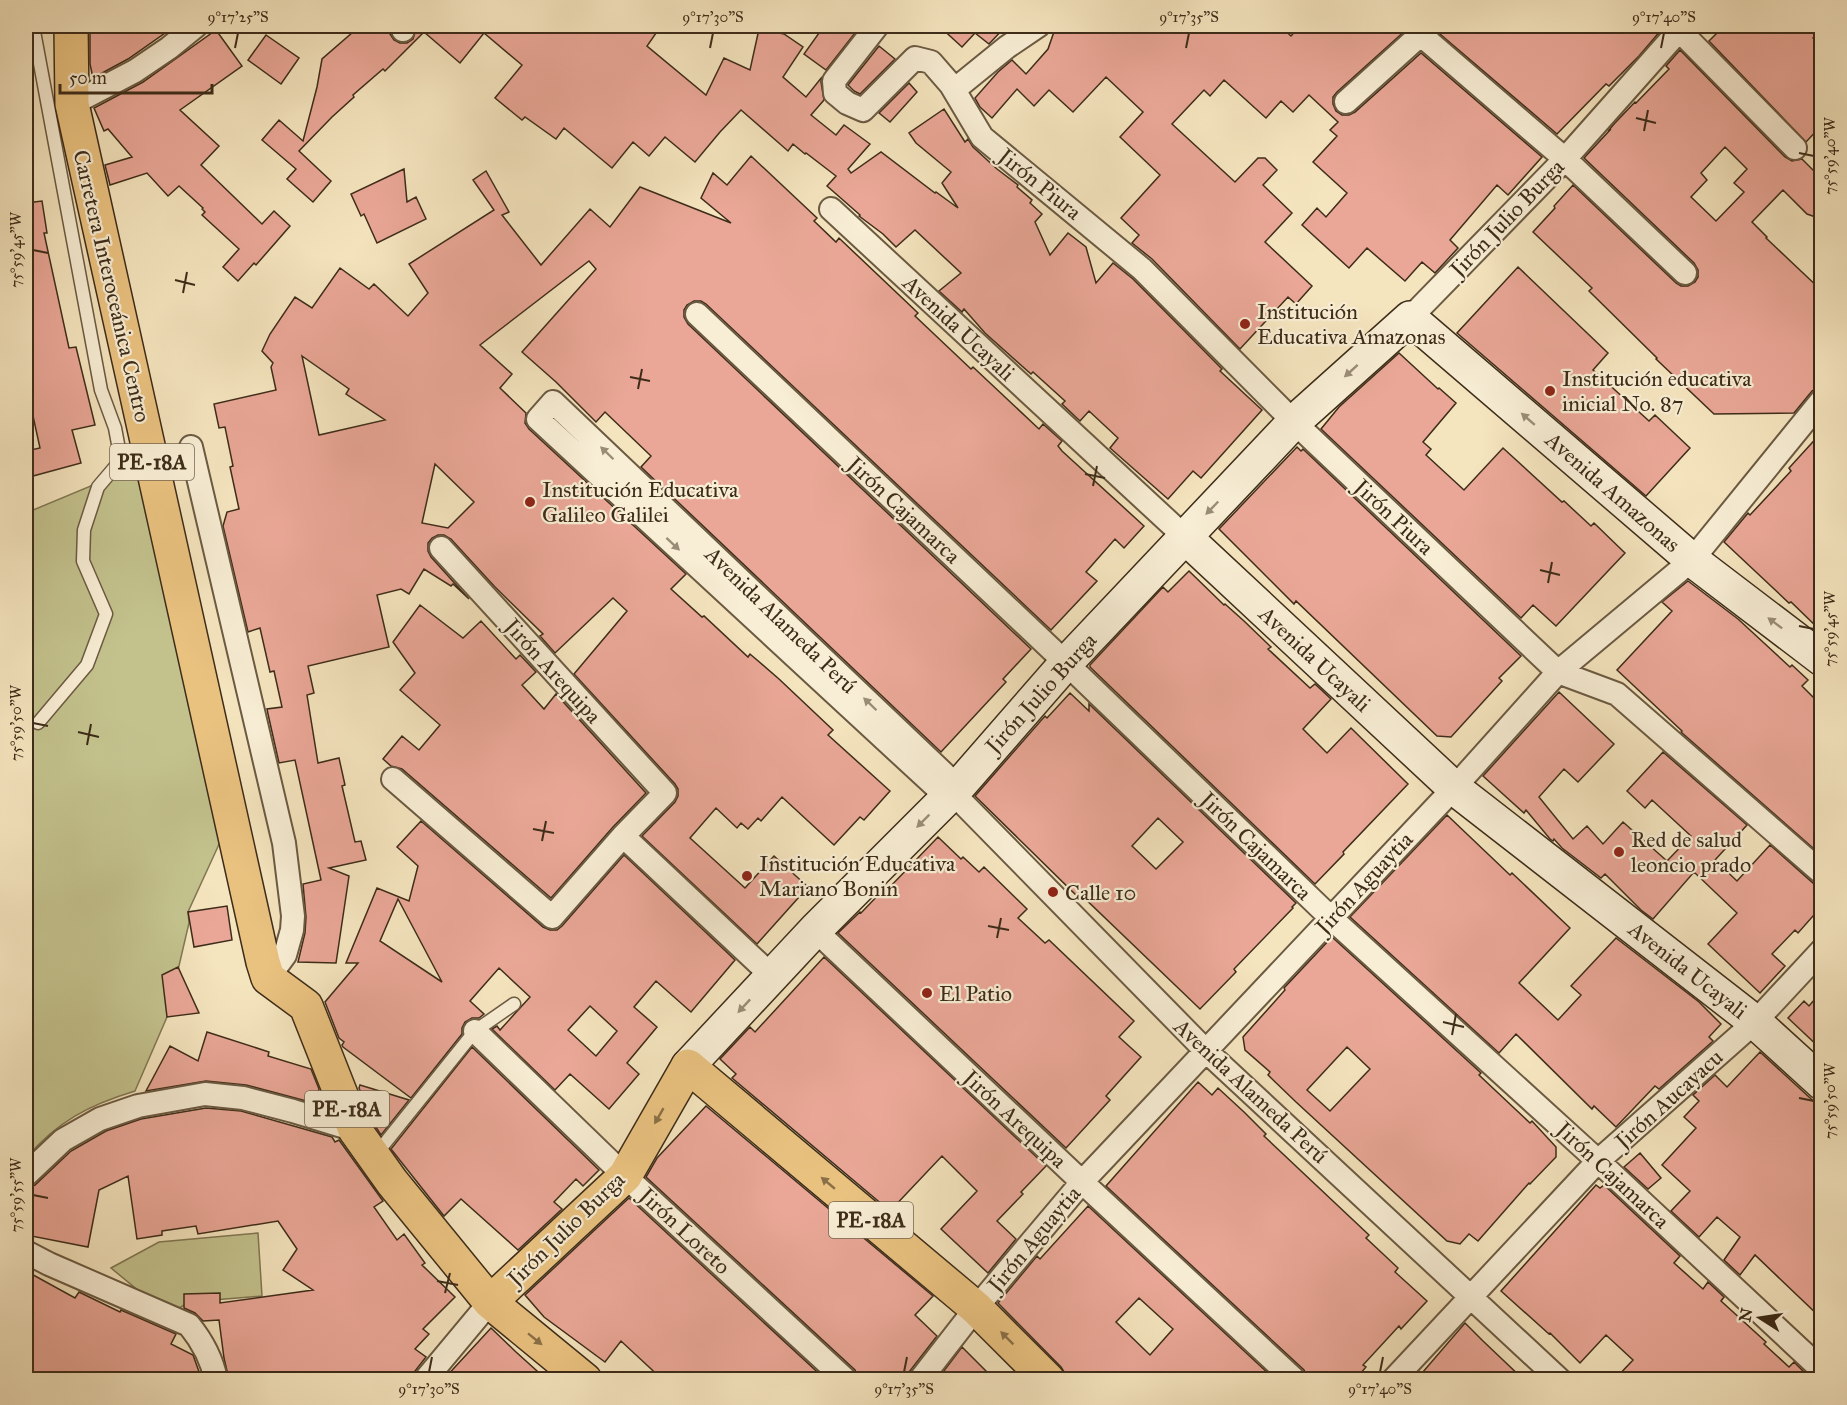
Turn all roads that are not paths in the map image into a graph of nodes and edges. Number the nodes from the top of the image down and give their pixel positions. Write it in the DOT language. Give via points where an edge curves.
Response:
graph roads {
  1 [pos="33,26"];
  2 [pos="71,26"];
  3 [pos="196,26"];
  4 [pos="877,26"];
  5 [pos="1038,26"];
  6 [pos="1679,27"];
  7 [pos="1426,30"];
  8 [pos="954,90"];
  9 [pos="1346,102"];
  10 [pos="72,104"];
  11 [pos="1795,148"];
  12 [pos="1564,159"];
  13 [pos="831,209"];
  14 [pos="1685,273"];
  15 [pos="697,314"];
  16 [pos="1410,318"];
  17 [pos="1821,400"];
  18 [pos="1294,422"];
  19 [pos="191,447"];
  20 [pos="1185,537"];
  21 [pos="441,548"];
  22 [pos="1692,560"];
  23 [pos="1821,659"];
  24 [pos="1066,663"];
  25 [pos="1558,672"];
  26 [pos="38,723"];
  27 [pos="393,779"];
  28 [pos="1454,788"];
  29 [pos="952,792"];
  30 [pos="623,836"];
  31 [pos="1821,873"];
  32 [pos="1331,918"];
  33 [pos="816,930"];
  34 [pos="1821,950"];
  35 [pos="772,976"];
  36 [pos="268,978"];
  37 [pos="514,1004"];
  38 [pos="1755,1023"];
  39 [pos="476,1030"];
  40 [pos="1206,1051"];
  41 [pos="688,1066"];
  42 [pos="1821,1083"];
  43 [pos="355,1130"];
  44 [pos="375,1158"];
  45 [pos="1598,1161"];
  46 [pos="26,1175"];
  47 [pos="625,1176"];
  48 [pos="1082,1182"];
  49 [pos="26,1252"];
  50 [pos="1471,1297"];
  51 [pos="490,1302"];
  52 [pos="976,1308"];
  53 [pos="1821,1370"];
  54 [pos="216,1380"];
  55 [pos="425,1380"];
  56 [pos="585,1380"];
  57 [pos="846,1380"];
  58 [pos="920,1380"];
  59 [pos="1048,1380"];
  60 [pos="1295,1380"];
  61 [pos="1393,1380"];
  62 [pos="1560,1380"];
  1 -- 26 [label="lane" via="101,390 115,428 121,460 98,487 84,530 83,561 106,614 87,665"];
  2 -- 10 [label="highway, Carretera Interoceánica Centro / PE-18A"];
  3 -- 10 [label="street" via="135,71"];
  4 -- 8 [label="street, Jirón Piura" via="834,81 835,93 847,104 863,111 915,58 931,62"];
  5 -- 8 [label="street"];
  6 -- 11 [label="street"];
  6 -- 12 [label="street, Jirón Julio Burga"];
  7 -- 9 [label="street"];
  7 -- 12 [label="street"];
  8 -- 18 [label="street, Jirón Piura" via="982,137 1142,270"];
  10 -- 36 [label="highway, Carretera Interoceánica Centro / PE-18A"];
  12 -- 14 [label="street"];
  12 -- 16 [label="street, Jirón Julio Burga"];
  13 -- 20 [label="street, Avenida Ucayali"];
  15 -- 24 [label="street, Jirón Cajamarca"];
  16 -- 18 [label="street, Jirón Julio Burga, one-way"];
  22 -- 16 [label="street, Avenida Amazonas, one-way"];
  17 -- 22 [label="street, Jirón Aguaytia"];
  18 -- 20 [label="street, Jirón Julio Burga, one-way"];
  18 -- 25 [label="street, Jirón Piura"];
  19 -- 36 [label="street" via="284,843 292,930 285,955"];
  20 -- 24 [label="street, Jirón Julio Burga"];
  20 -- 28 [label="street, Avenida Ucayali"];
  21 -- 30 [label="street, Jirón Arequipa" via="665,793"];
  23 -- 22 [label="street, Avenida Amazonas, one-way"];
  22 -- 25 [label="street, Jirón Aguaytia"];
  24 -- 29 [label="street, Jirón Julio Burga"];
  24 -- 32 [label="street, Jirón Cajamarca"];
  25 -- 28 [label="street, Jirón Aguaytia"];
  25 -- 31 [label="street, Jirón Piura" via="1617,694"];
  27 -- 30 [label="street" via="552,917"];
  28 -- 32 [label="street, Jirón Aguaytia"];
  28 -- 38 [label="street, Avenida Ucayali"];
  29 -- 29 [label="street, Avenida Alameda Perú, one-way" via="553,402 538,419"];
  29 -- 33 [label="street, Jirón Julio Burga, one-way"];
  29 -- 40 [label="street, Avenida Alameda Perú"];
  30 -- 35 [label="street"];
  32 -- 40 [label="street, Jirón Aguaytia"];
  32 -- 45 [label="street, Jirón Cajamarca"];
  33 -- 35 [label="street, Jirón Julio Burga"];
  33 -- 48 [label="street, Jirón Arequipa"];
  34 -- 38 [label="street, Jirón Aucayacu"];
  35 -- 41 [label="street, Jirón Julio Burga, one-way"];
  36 -- 43 [label="highway, PE-18A" via="306,1006"];
  37 -- 39 [label="lane"];
  38 -- 42 [label="street, Avenida Ucayali"];
  38 -- 45 [label="street, Jirón Aucayacu"];
  39 -- 44 [label="lane"];
  39 -- 47 [label="street, Jirón Loreto"];
  40 -- 48 [label="street, Jirón Aguaytia"];
  40 -- 50 [label="street, Avenida Alameda Perú"];
  41 -- 47 [label="highway, Jirón Julio Burga, one-way"];
  52 -- 41 [label="highway, PE-18A, one-way"];
  43 -- 44 [label="highway, PE-18A"];
  43 -- 46 [label="street" via="243,1098 205,1094 100,1119 63,1140"];
  44 -- 51 [label="highway, PE-18A"];
  45 -- 50 [label="street, Jirón Aucayacu"];
  45 -- 53 [label="street, Jirón Cajamarca"];
  47 -- 51 [label="highway, Jirón Julio Burga"];
  47 -- 57 [label="street, Jirón Loreto"];
  48 -- 52 [label="street, Jirón Aguaytia"];
  48 -- 60 [label="street, Jirón Arequipa"];
  49 -- 54 [label="street" via="189,1325 210,1359"];
  50 -- 61 [label="street, Jirón Aucayacu"];
  50 -- 62 [label="street, Avenida Alameda Perú"];
  51 -- 55 [label="street, Jirón Julio Burga"];
  51 -- 56 [label="highway, PE-18A, one-way"];
  52 -- 58 [label="street, Jirón Aguaytia"];
  59 -- 52 [label="highway, PE-18A, one-way"];
}
